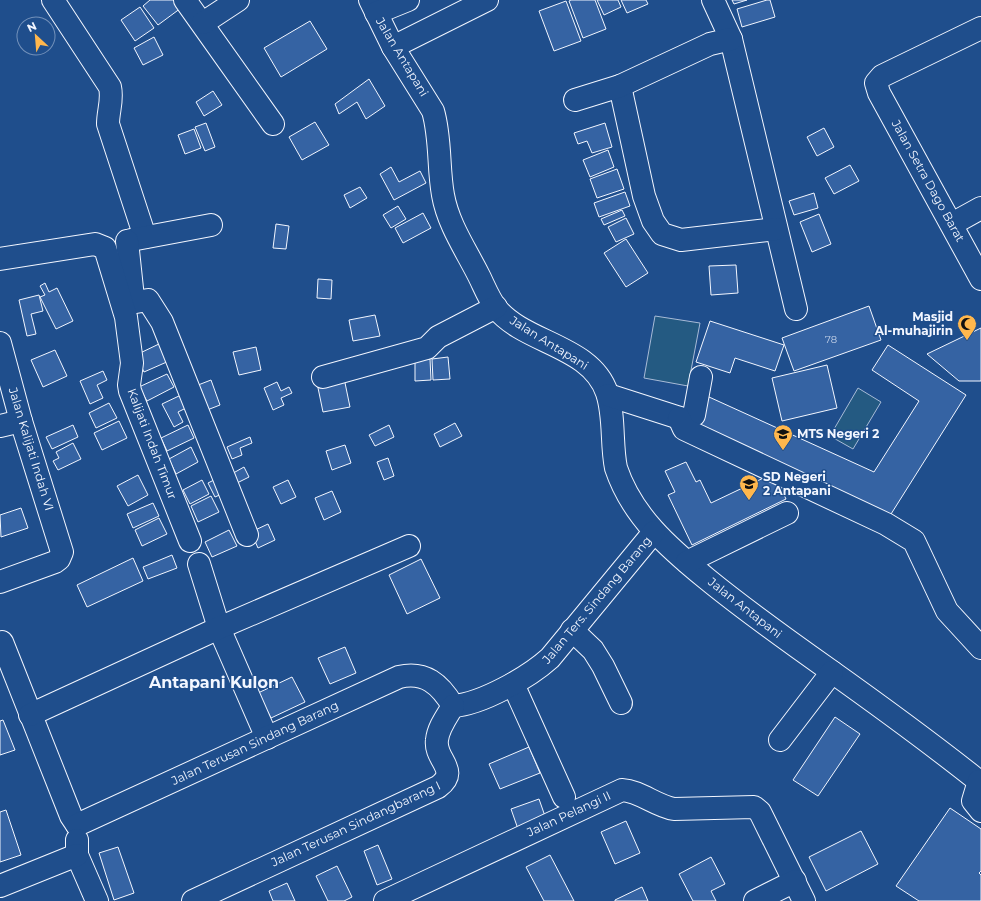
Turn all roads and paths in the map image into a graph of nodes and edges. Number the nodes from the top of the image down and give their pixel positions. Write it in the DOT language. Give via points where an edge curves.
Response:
graph roads {
  1 [pos="53,0"];
  2 [pos="185,0"];
  3 [pos="238,0"];
  4 [pos="408,0"];
  5 [pos="713,0"];
  6 [pos="472,3"];
  7 [pos="373,7"];
  8 [pos="202,23"];
  9 [pos="981,28"];
  10 [pos="731,39"];
  11 [pos="393,46"];
  12 [pos="620,86"];
  13 [pos="574,100"];
  14 [pos="273,124"];
  15 [pos="981,208"];
  16 [pos="952,224"];
  17 [pos="211,225"];
  18 [pos="776,229"];
  19 [pos="136,239"];
  20 [pos="105,249"];
  21 [pos="0,258"];
  22 [pos="981,278"];
  23 [pos="496,307"];
  24 [pos="796,309"];
  25 [pos="0,343"];
  26 [pos="323,377"];
  27 [pos="701,378"];
  28 [pos="608,395"];
  29 [pos="679,418"];
  30 [pos="21,421"];
  31 [pos="0,426"];
  32 [pos="787,513"];
  33 [pos="654,532"];
  34 [pos="247,535"];
  35 [pos="190,541"];
  36 [pos="409,546"];
  37 [pos="687,562"];
  38 [pos="199,564"];
  39 [pos="0,582"];
  40 [pos="219,628"];
  41 [pos="572,630"];
  42 [pos="2,642"];
  43 [pos="981,648"];
  44 [pos="5,667"];
  45 [pos="832,672"];
  46 [pos="514,684"];
  47 [pos="621,704"];
  48 [pos="453,706"];
  49 [pos="30,715"];
  50 [pos="266,738"];
  51 [pos="780,740"];
  52 [pos="980,782"];
  53 [pos="564,796"];
  54 [pos="981,811"];
  55 [pos="77,825"];
  56 [pos="77,855"];
  57 [pos="795,882"];
  58 [pos="0,886"];
  59 [pos="97,901"];
  60 [pos="193,901"];
  61 [pos="386,901"];
  62 [pos="755,901"];
  63 [pos="804,901"];
  1 -- 19 [label="street" via="110,87 112,100 108,124"];
  2 -- 8 [label="street"];
  3 -- 8 [label="street"];
  4 -- 7 [label="street"];
  5 -- 10 [label="street"];
  6 -- 11 [label="street"];
  7 -- 11 [label="street, Jalan Antapani"];
  8 -- 14 [label="street"];
  9 -- 16 [label="street, Jalan Setra Dago Barat" via="882,76 876,83 879,93"];
  10 -- 12 [label="street" via="710,44"];
  10 -- 18 [label="street"];
  11 -- 23 [label="street, Jalan Antapani" via="433,111 446,207 455,230"];
  12 -- 13 [label="street"];
  12 -- 18 [label="street" via="644,196 653,221 662,234 681,240"];
  15 -- 16 [label="street"];
  16 -- 22 [label="street, Jalan Setra Dago Barat"];
  17 -- 19 [label="street"];
  18 -- 24 [label="street"];
  19 -- 20 [label="street"];
  19 -- 34 [label="street" via="133,298 136,302 148,300 162,322"];
  20 -- 21 [label="street" via="95,244"];
  20 -- 35 [label="street, Kalijati Indah Timur" via="126,317 132,363 130,391"];
  23 -- 26 [label="street" via="438,337 427,348"];
  23 -- 28 [label="street, Jalan Antapani" via="522,328 588,366 597,375"];
  25 -- 30 [label="street, Jalan Kalijati Indah VI"];
  27 -- 29 [label="street" via="694,415 686,420"];
  28 -- 29 [label="street"];
  28 -- 33 [label="street, Jalan Antapani" via="614,458 619,478 638,512"];
  29 -- 43 [label="street" via="684,429 886,524 914,541 947,611"];
  30 -- 31 [label="street"];
  30 -- 39 [label="street, Jalan Kalijati Indah VI" via="61,547 61,556 55,562"];
  32 -- 37 [label="street"];
  33 -- 37 [label="street, Jalan Antapani"];
  33 -- 41 [label="street, Jalan Ters. Sindang Barang"];
  36 -- 40 [label="street"];
  37 -- 45 [label="street, Jalan Antapani" via="743,609"];
  38 -- 40 [label="street"];
  40 -- 49 [label="street"];
  40 -- 50 [label="street"];
  41 -- 46 [label="street, Jalan Ters. Sindang Barang" via="540,668"];
  41 -- 47 [label="street" via="593,650"];
  42 -- 44 [label="street"];
  44 -- 49 [label="street"];
  45 -- 51 [label="street"];
  45 -- 52 [label="street, Jalan Antapani" via="934,745"];
  46 -- 48 [label="street, Jalan Ters. Sindang Barang" via="465,705"];
  46 -- 53 [label="street"];
  48 -- 50 [label="street, Jalan Terusan Sindang Barang" via="444,691 430,680 417,674 408,675"];
  48 -- 60 [label="street, Jalan Terusan Sindangbarang I" via="437,739 437,746 448,774 446,781"];
  49 -- 55 [label="street"];
  50 -- 55 [label="street, Jalan Terusan Sindang Barang"];
  52 -- 54 [label="street" via="973,801"];
  55 -- 56 [label="street"];
  56 -- 58 [label="street"];
  56 -- 59 [label="street"];
  57 -- 61 [label="street, Jalan Pelangi II" via="760,812 750,806 674,809 630,791 618,790"];
  57 -- 62 [label="street"];
  57 -- 63 [label="street"];
}
